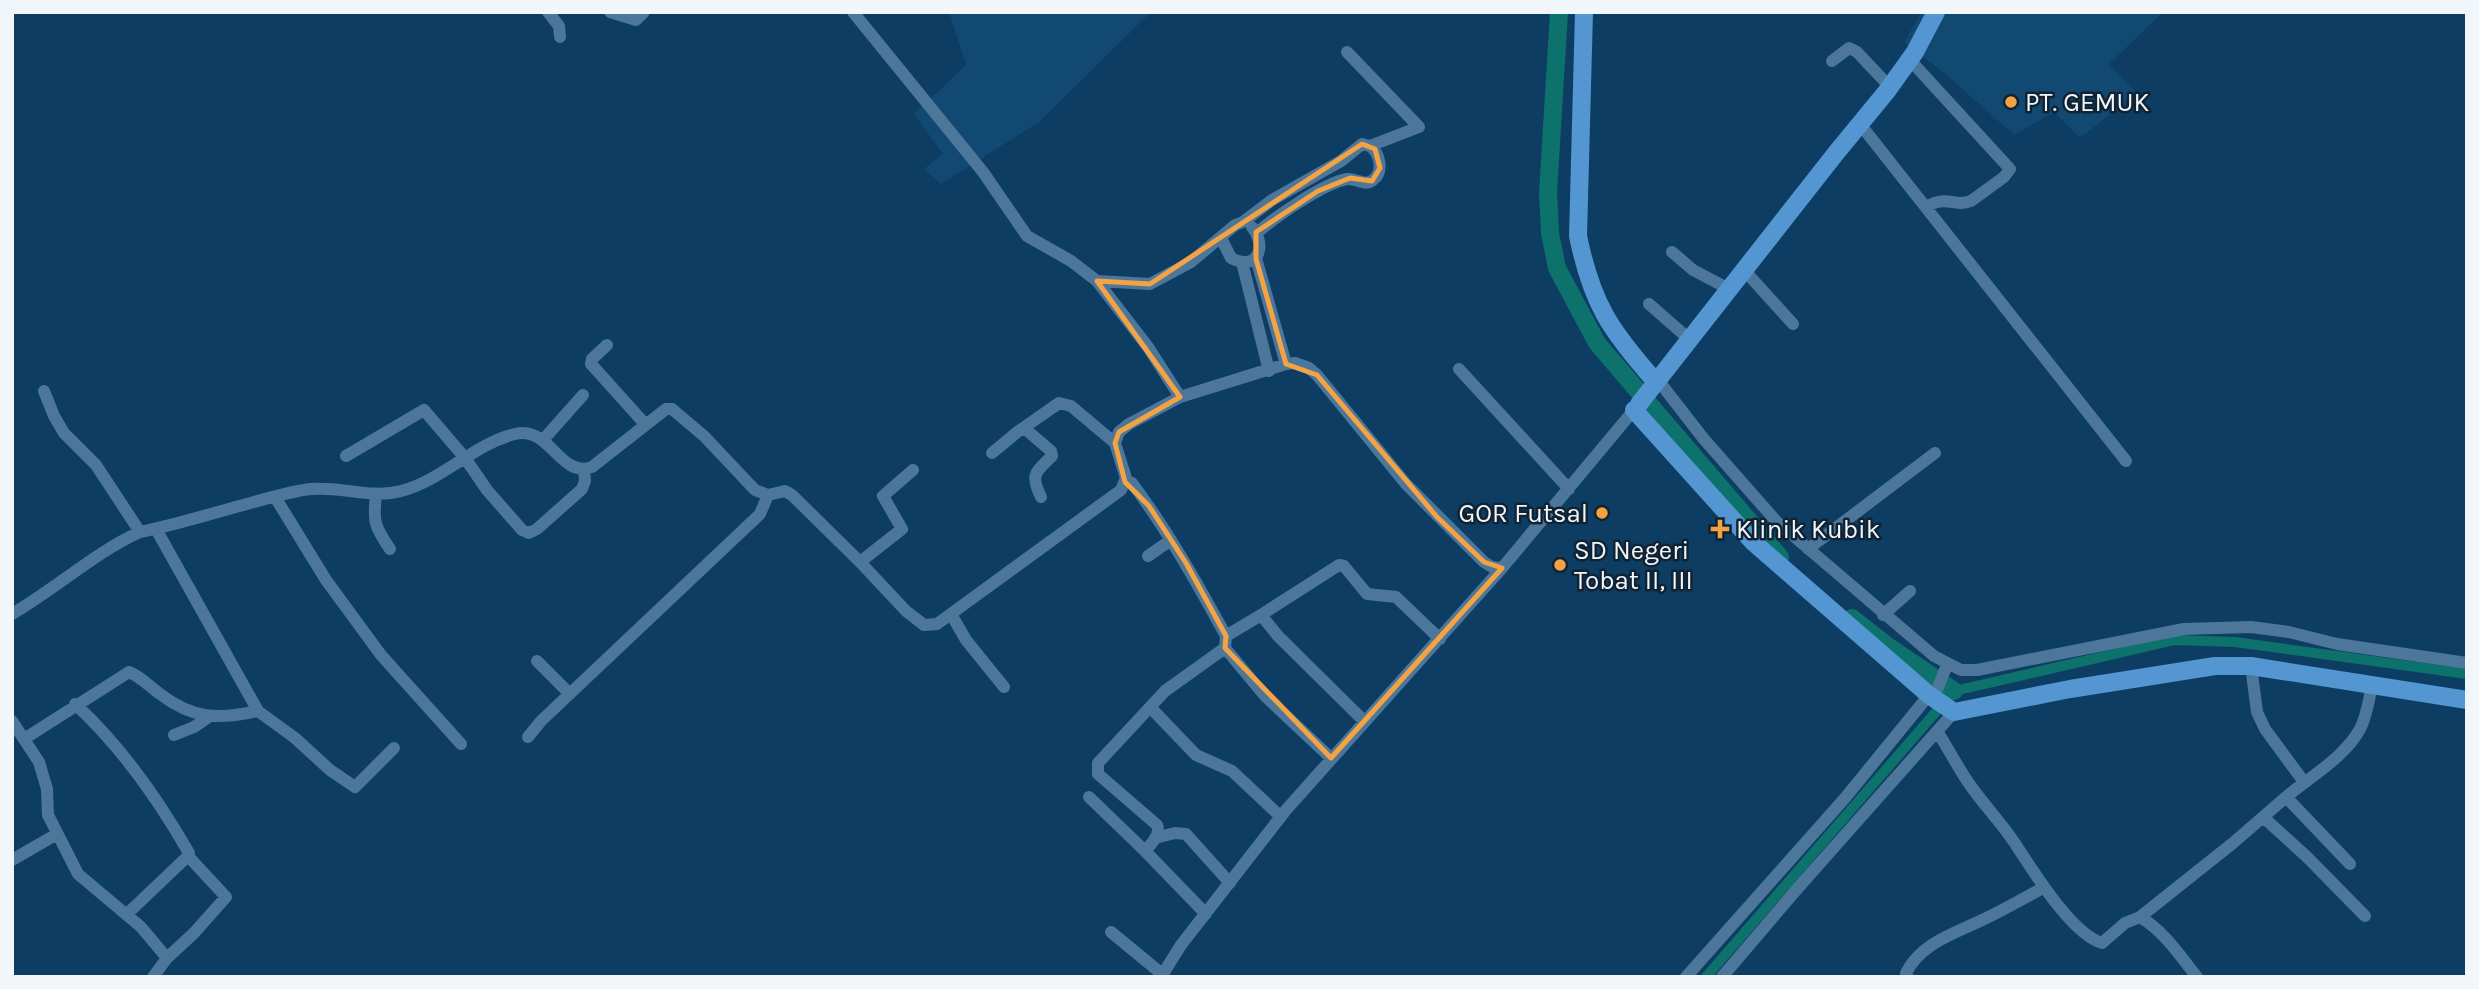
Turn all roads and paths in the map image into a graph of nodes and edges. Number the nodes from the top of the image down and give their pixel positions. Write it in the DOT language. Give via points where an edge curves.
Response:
graph roads {
  1 [pos="610,12"];
  2 [pos="644,12"];
  3 [pos="853,12"];
  4 [pos="1584,12"];
  5 [pos="1936,12"];
  6 [pos="553,14"];
  7 [pos="560,37"];
  8 [pos="1347,52"];
  9 [pos="1909,60"];
  10 [pos="1832,61"];
  11 [pos="1890,87"];
  12 [pos="1860,124"];
  13 [pos="1370,146"];
  14 [pos="1341,161"];
  15 [pos="1350,178"];
  16 [pos="1926,207"];
  17 [pos="1243,222"];
  18 [pos="1256,233"];
  19 [pos="1221,238"];
  20 [pos="1672,252"];
  21 [pos="1256,258"];
  22 [pos="1242,262"];
  23 [pos="1744,270"];
  24 [pos="1097,281"];
  25 [pos="1729,289"];
  26 [pos="1649,304"];
  27 [pos="1793,324"];
  28 [pos="1689,339"];
  29 [pos="607,345"];
  30 [pos="1286,364"];
  31 [pos="1460,369"];
  32 [pos="1269,371"];
  33 [pos="1655,382"];
  34 [pos="44,391"];
  35 [pos="583,395"];
  36 [pos="1180,397"];
  37 [pos="1637,407"];
  38 [pos="645,424"];
  39 [pos="1024,428"];
  40 [pos="543,440"];
  41 [pos="1115,443"];
  42 [pos="992,453"];
  43 [pos="1935,453"];
  44 [pos="346,456"];
  45 [pos="465,458"];
  46 [pos="2126,461"];
  47 [pos="584,470"];
  48 [pos="913,470"];
  49 [pos="1125,482"];
  50 [pos="1569,489"];
  51 [pos="376,494"];
  52 [pos="768,495"];
  53 [pos="275,496"];
  54 [pos="1041,497"];
  55 [pos="156,528"];
  56 [pos="141,532"];
  57 [pos="1171,540"];
  58 [pos="390,549"];
  59 [pos="1808,549"];
  60 [pos="1148,556"];
  61 [pos="860,562"];
  62 [pos="1502,568"];
  63 [pos="1910,591"];
  64 [pos="12,614"];
  65 [pos="951,614"];
  66 [pos="1261,615"];
  67 [pos="1883,615"];
  68 [pos="1440,639"];
  69 [pos="1226,642"];
  70 [pos="537,661"];
  71 [pos="2467,663"];
  72 [pos="2251,666"];
  73 [pos="1946,668"];
  74 [pos="2372,685"];
  75 [pos="1004,687"];
  76 [pos="570,694"];
  77 [pos="2467,700"];
  78 [pos="1940,701"];
  79 [pos="75,704"];
  80 [pos="1150,707"];
  81 [pos="258,711"];
  82 [pos="210,716"];
  83 [pos="12,721"];
  84 [pos="1364,721"];
  85 [pos="1937,731"];
  86 [pos="174,735"];
  87 [pos="528,737"];
  88 [pos="23,739"];
  89 [pos="461,744"];
  90 [pos="394,748"];
  91 [pos="1331,758"];
  92 [pos="2304,782"];
  93 [pos="1089,797"];
  94 [pos="2286,797"];
  95 [pos="1281,817"];
  96 [pos="2263,817"];
  97 [pos="57,834"];
  98 [pos="1155,838"];
  99 [pos="1145,851"];
  100 [pos="188,856"];
  101 [pos="12,860"];
  102 [pos="2350,864"];
  103 [pos="1230,883"];
  104 [pos="2043,888"];
  105 [pos="127,914"];
  106 [pos="1206,914"];
  107 [pos="2365,916"];
  108 [pos="2140,917"];
  109 [pos="1111,932"];
  110 [pos="167,958"];
  111 [pos="1162,975"];
  112 [pos="153,977"];
  113 [pos="1686,977"];
  114 [pos="1722,977"];
  115 [pos="1908,977"];
  116 [pos="2197,977"];
  1 -- 2 [label="street" via="636,20"];
  3 -- 24 [label="street" via="983,172 1027,236"];
  4 -- 33 [label="street" via="1578,236 1585,271 1604,317"];
  5 -- 9 [label="street"];
  6 -- 7 [label="street"];
  8 -- 13 [label="street" via="1419,127"];
  9 -- 11 [label="street"];
  9 -- 16 [label="street" via="2010,169 1965,204 1937,200"];
  10 -- 11 [label="street" via="1849,48"];
  11 -- 12 [label="street"];
  12 -- 16 [label="street"];
  12 -- 23 [label="street"];
  13 -- 14 [label="street" via="1362,144"];
  13 -- 15 [label="street" via="1379,159 1377,176 1365,183"];
  14 -- 15 [label="street"];
  14 -- 17 [label="street"];
  15 -- 18 [label="street" via="1318,191"];
  16 -- 46 [label="street"];
  17 -- 18 [label="street"];
  17 -- 19 [label="street"];
  18 -- 21 [label="street" via="1260,248"];
  19 -- 22 [label="street" via="1231,258"];
  19 -- 24 [label="street" via="1191,262 1150,284"];
  20 -- 25 [label="street" via="1693,270"];
  21 -- 22 [label="street"];
  21 -- 30 [label="street"];
  22 -- 32 [label="street"];
  23 -- 25 [label="street"];
  23 -- 27 [label="street"];
  24 -- 36 [label="street"];
  25 -- 28 [label="street"];
  26 -- 28 [label="street"];
  28 -- 33 [label="street"];
  29 -- 38 [label="street" via="591,364"];
  30 -- 32 [label="street"];
  30 -- 62 [label="street" via="1295,363 1317,375 1437,517 1484,562"];
  31 -- 50 [label="street"];
  32 -- 36 [label="street"];
  33 -- 37 [label="street"];
  33 -- 59 [label="street" via="1776,521"];
  34 -- 56 [label="street" via="64,433 96,465"];
  35 -- 40 [label="street"];
  36 -- 41 [label="street" via="1129,424"];
  37 -- 50 [label="street"];
  37 -- 78 [label="street" via="1753,542"];
  38 -- 47 [label="street"];
  38 -- 52 [label="street" via="666,409 677,412 755,490"];
  39 -- 41 [label="street" via="1059,403"];
  39 -- 42 [label="street"];
  39 -- 54 [label="street" via="1051,451 1033,481"];
  40 -- 45 [label="street" via="520,433 502,437"];
  40 -- 47 [label="street" via="570,467"];
  41 -- 49 [label="street"];
  43 -- 59 [label="street"];
  44 -- 45 [label="street" via="422,410"];
  45 -- 47 [label="street" via="487,490 529,533 582,489"];
  45 -- 51 [label="street" via="422,483"];
  48 -- 61 [label="street" via="883,496 902,528"];
  49 -- 57 [label="street" via="1132,483"];
  49 -- 65 [label="street" via="1116,494"];
  50 -- 62 [label="street"];
  51 -- 53 [label="street" via="313,489"];
  51 -- 58 [label="street" via="375,526"];
  52 -- 61 [label="street" via="785,491 792,495"];
  52 -- 76 [label="street" via="760,514"];
  53 -- 55 [label="street"];
  53 -- 89 [label="street" via="326,580 381,655"];
  55 -- 56 [label="street"];
  55 -- 81 [label="street"];
  56 -- 64 [label="street" via="121,540"];
  57 -- 60 [label="street"];
  57 -- 69 [label="street"];
  59 -- 67 [label="street"];
  61 -- 65 [label="street" via="924,625 937,624"];
  62 -- 68 [label="street"];
  63 -- 67 [label="street"];
  65 -- 75 [label="street"];
  66 -- 68 [label="street" via="1339,565 1367,594 1396,597"];
  66 -- 69 [label="street"];
  66 -- 84 [label="street"];
  67 -- 73 [label="street"];
  68 -- 84 [label="street"];
  69 -- 80 [label="street"];
  69 -- 91 [label="street" via="1265,696"];
  70 -- 76 [label="street"];
  71 -- 73 [label="street" via="2337,645 2251,627 2183,629 1977,670"];
  72 -- 74 [label="street"];
  72 -- 78 [label="street" via="2215,666 2070,689"];
  72 -- 92 [label="street" via="2257,712"];
  73 -- 78 [label="street"];
  74 -- 77 [label="street"];
  74 -- 92 [label="street" via="2362,726 2353,740"];
  76 -- 87 [label="street"];
  78 -- 85 [label="street"];
  78 -- 113 [label="street" via="1844,799"];
  79 -- 82 [label="street" via="129,672 171,703 192,714"];
  79 -- 88 [label="street"];
  79 -- 100 [label="street" via="103,730 161,807"];
  80 -- 95 [label="street" via="1196,755 1232,771"];
  80 -- 98 [label="street" via="1096,768 1157,825 1160,830"];
  81 -- 82 [label="street"];
  81 -- 90 [label="street" via="355,787"];
  82 -- 86 [label="street"];
  83 -- 88 [label="street"];
  84 -- 91 [label="street"];
  85 -- 104 [label="street"];
  85 -- 114 [label="street"];
  88 -- 97 [label="street" via="40,762 48,816"];
  91 -- 95 [label="street"];
  92 -- 94 [label="street"];
  93 -- 99 [label="street"];
  94 -- 96 [label="street"];
  94 -- 102 [label="street"];
  95 -- 103 [label="street"];
  96 -- 107 [label="street"];
  96 -- 108 [label="street"];
  97 -- 101 [label="street"];
  97 -- 105 [label="street" via="78,874"];
  98 -- 99 [label="street"];
  98 -- 103 [label="street" via="1186,834"];
  99 -- 106 [label="street"];
  100 -- 105 [label="street"];
  100 -- 110 [label="street" via="226,898"];
  103 -- 106 [label="street"];
  104 -- 108 [label="street" via="2097,942"];
  104 -- 115 [label="street" via="1948,934 1913,960"];
  105 -- 110 [label="street"];
  106 -- 111 [label="street"];
  108 -- 116 [label="street" via="2170,943"];
  109 -- 111 [label="street"];
  110 -- 112 [label="street"];
}
